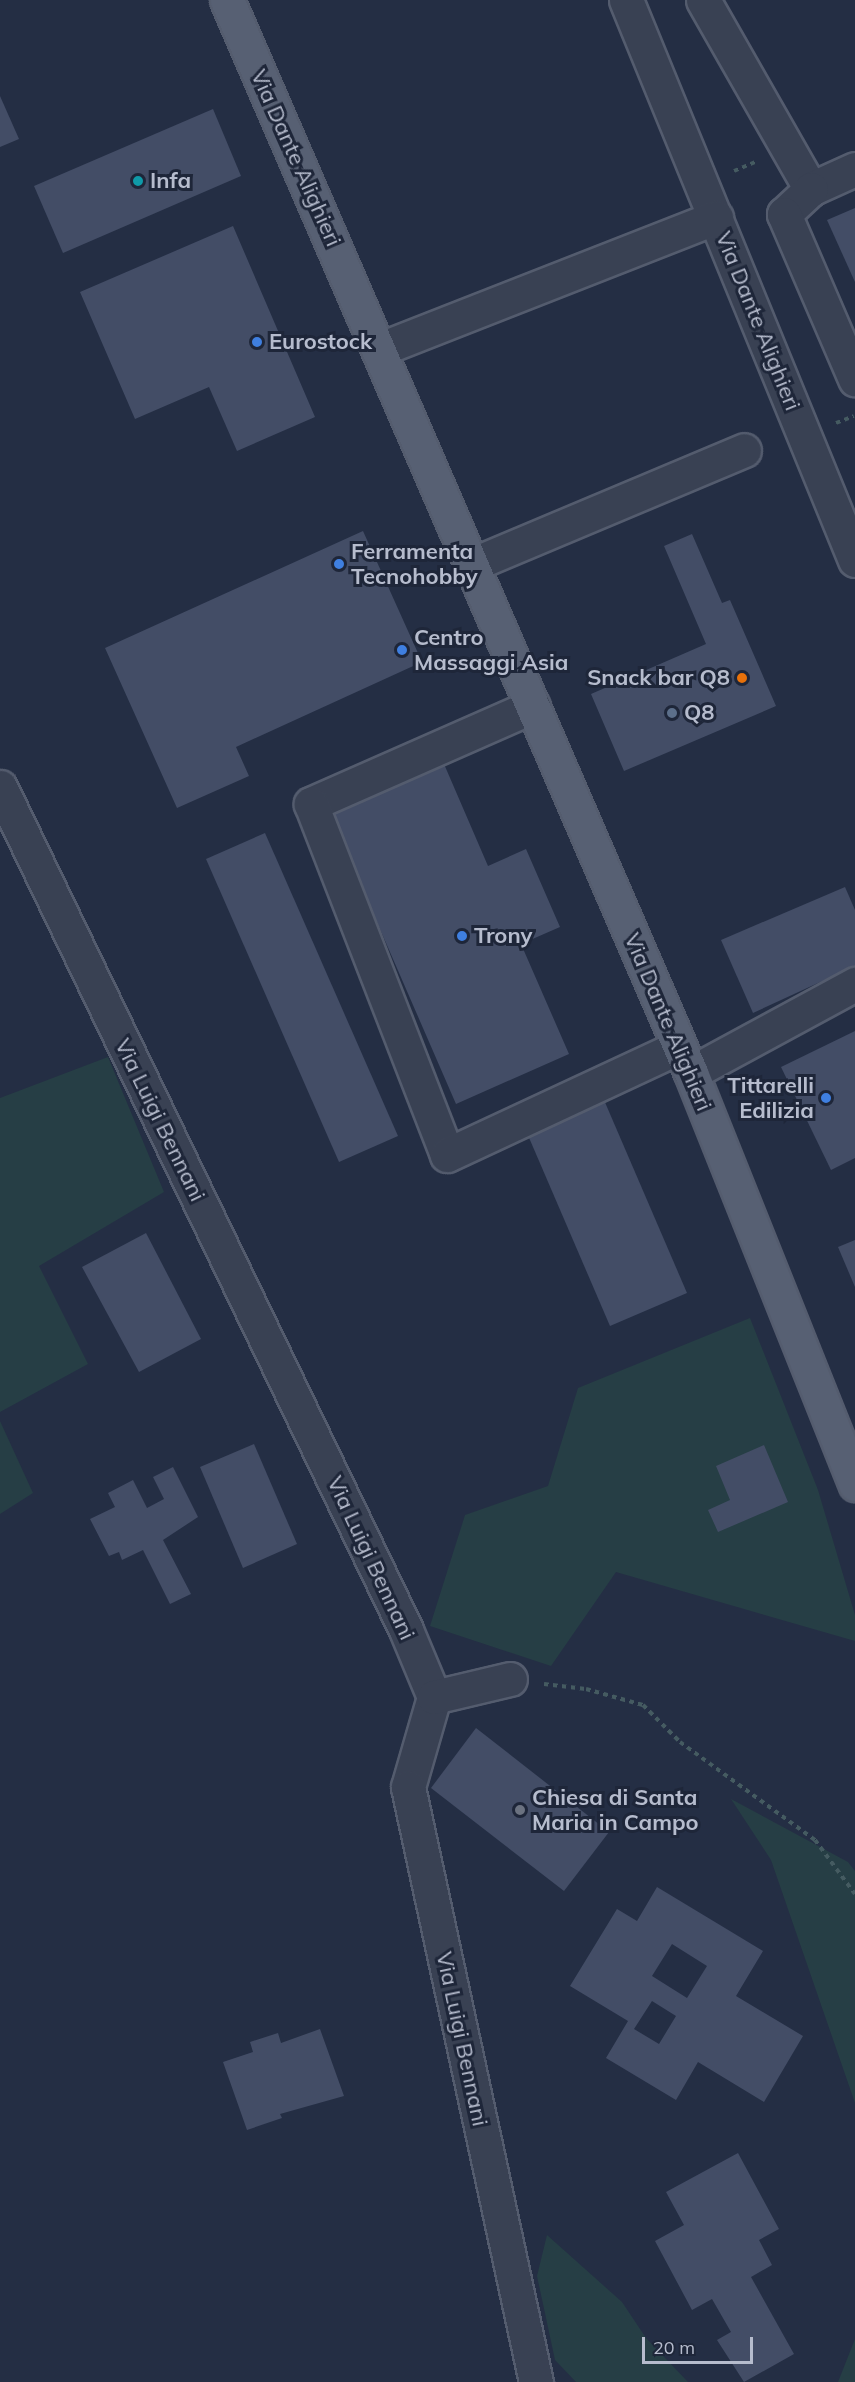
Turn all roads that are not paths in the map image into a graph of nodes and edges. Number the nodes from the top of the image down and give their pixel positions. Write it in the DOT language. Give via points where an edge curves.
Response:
graph roads {
  1 [pos="227,0"];
  2 [pos="626,0"];
  3 [pos="703,0"];
  4 [pos="855,170"];
  5 [pos="811,189"];
  6 [pos="716,217"];
  7 [pos="380,349"];
  8 [pos="855,379"];
  9 [pos="744,450"];
  10 [pos="855,560"];
  11 [pos="471,565"];
  12 [pos="532,706"];
  13 [pos="0,788"];
  14 [pos="855,984"];
  15 [pos="685,1060"];
  16 [pos="855,1484"];
  17 [pos="510,1679"];
  18 [pos="434,1697"];
  19 [pos="536,2382"];
  1 -- 7 [label="main road, Via Dante Alighieri"];
  2 -- 6 [label="street"];
  3 -- 5 [label="street"];
  4 -- 5 [label="street"];
  5 -- 8 [label="street" via="784,213"];
  6 -- 7 [label="street, Via Dante Alighieri"];
  6 -- 10 [label="street, Via Dante Alighieri"];
  7 -- 11 [label="main road, Via Dante Alighieri"];
  9 -- 11 [label="street"];
  11 -- 12 [label="main road, Via Dante Alighieri"];
  12 -- 15 [label="main road, Via Dante Alighieri"];
  12 -- 15 [label="street" via="311,804 447,1155"];
  13 -- 18 [label="street, Via Luigi Bennani" via="406,1630"];
  14 -- 15 [label="street"];
  15 -- 16 [label="main road, Via Dante Alighieri"];
  17 -- 18 [label="street"];
  18 -- 19 [label="street, Via Luigi Bennani" via="408,1787"];
}
